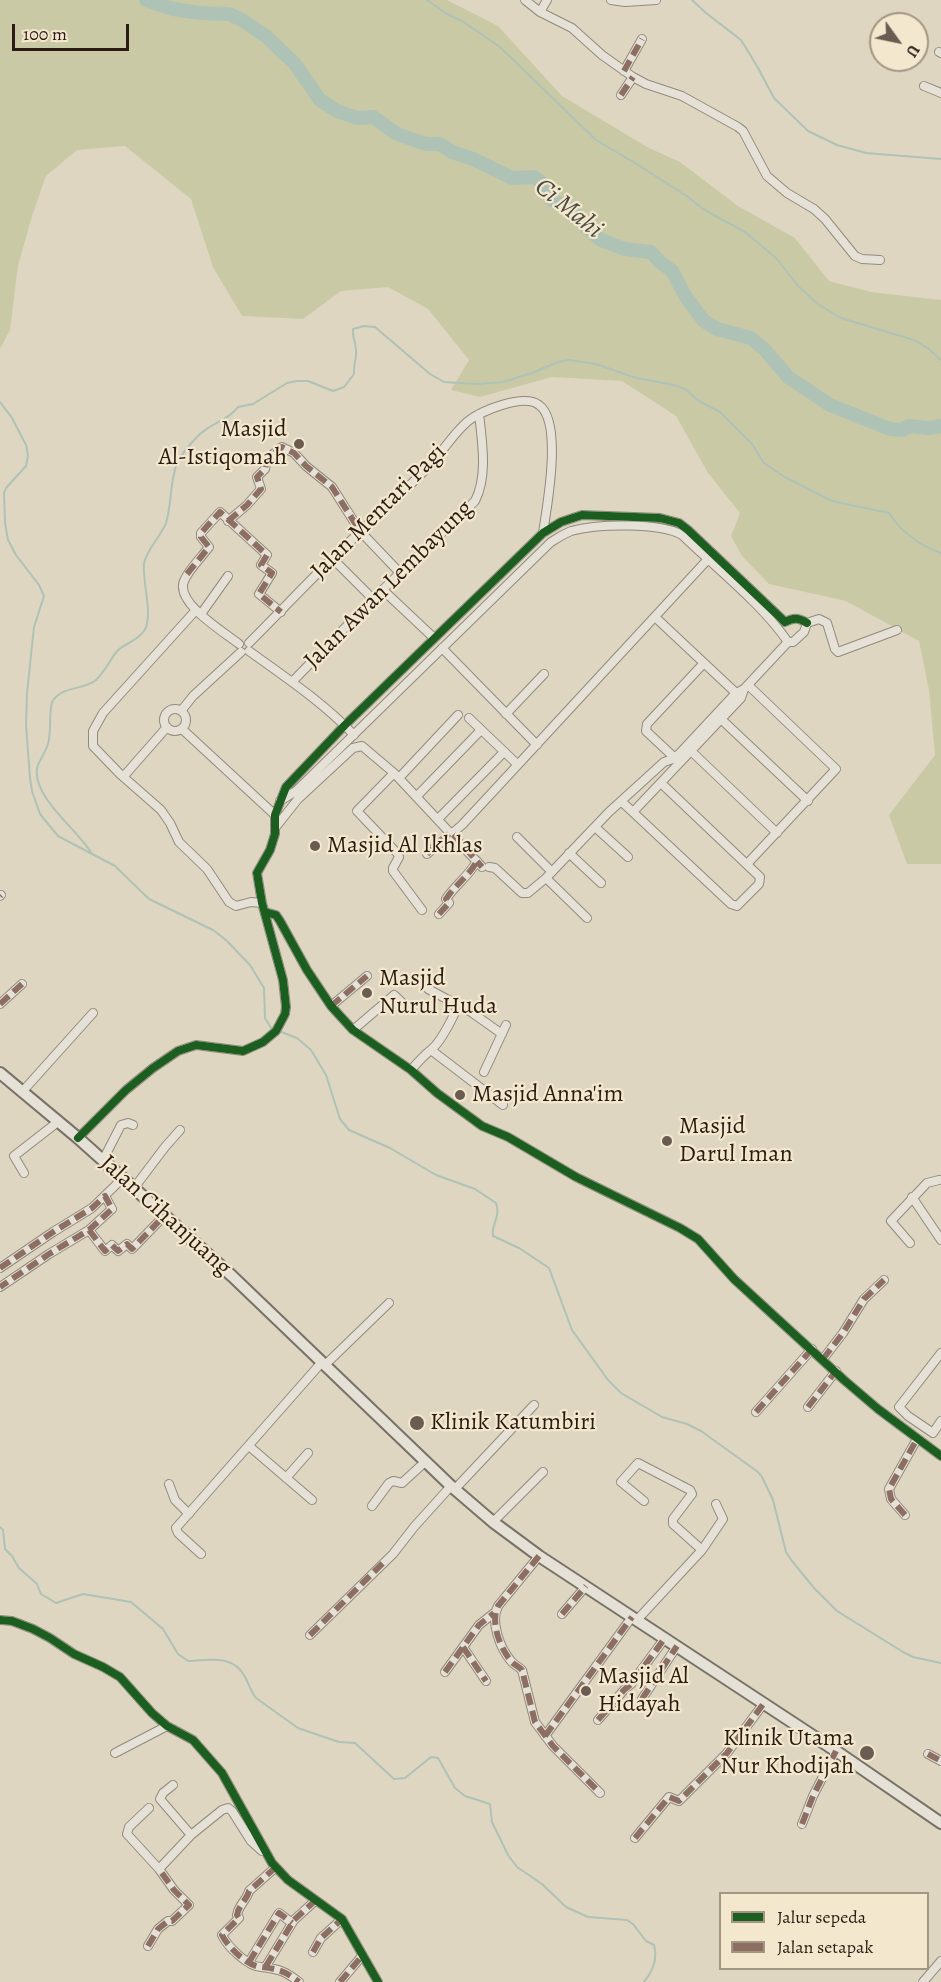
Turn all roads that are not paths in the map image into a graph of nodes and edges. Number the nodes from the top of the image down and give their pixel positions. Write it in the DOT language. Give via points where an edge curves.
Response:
graph roads {
  1 [pos="525,0"];
  2 [pos="547,0"];
  3 [pos="611,0"];
  4 [pos="656,0"];
  5 [pos="540,12"];
  6 [pos="642,39"];
  7 [pos="624,71"];
  8 [pos="633,77"];
  9 [pos="924,86"];
  10 [pos="941,93"];
  11 [pos="621,95"];
  12 [pos="880,260"];
  13 [pos="479,414"];
  14 [pos="670,520"];
  15 [pos="228,521"];
  16 [pos="667,529"];
  17 [pos="360,531"];
  18 [pos="543,533"];
  19 [pos="710,557"];
  20 [pos="333,558"];
  21 [pos="400,573"];
  22 [pos="228,576"];
  23 [pos="383,590"];
  24 [pos="373,599"];
  25 [pos="199,612"];
  26 [pos="281,612"];
  27 [pos="656,617"];
  28 [pos="807,623"];
  29 [pos="782,625"];
  30 [pos="897,630"];
  31 [pos="434,638"];
  32 [pos="788,642"];
  33 [pos="245,647"];
  34 [pos="442,648"];
  35 [pos="704,663"];
  36 [pos="544,674"];
  37 [pos="292,682"];
  38 [pos="746,687"];
  39 [pos="736,693"];
  40 [pos="181,711"];
  41 [pos="506,714"];
  42 [pos="458,715"];
  43 [pos="470,718"];
  44 [pos="721,719"];
  45 [pos="345,725"];
  46 [pos="166,727"];
  47 [pos="182,729"];
  48 [pos="481,730"];
  49 [pos="354,735"];
  50 [pos="537,745"];
  51 [pos="691,751"];
  52 [pos="504,752"];
  53 [pos="677,760"];
  54 [pos="515,762"];
  55 [pos="124,776"];
  56 [pos="397,776"];
  57 [pos="661,783"];
  58 [pos="417,796"];
  59 [pos="280,801"];
  60 [pos="621,801"];
  61 [pos="807,801"];
  62 [pos="633,812"];
  63 [pos="275,815"];
  64 [pos="438,819"];
  65 [pos="595,827"];
  66 [pos="275,828"];
  67 [pos="451,832"];
  68 [pos="777,833"];
  69 [pos="517,837"];
  70 [pos="569,853"];
  71 [pos="427,854"];
  72 [pos="628,857"];
  73 [pos="747,864"];
  74 [pos="482,865"];
  75 [pos="549,875"];
  76 [pos="601,883"];
  77 [pos="262,903"];
  78 [pos="422,910"];
  79 [pos="265,912"];
  80 [pos="439,914"];
  81 [pos="587,918"];
  82 [pos="367,976"];
  83 [pos="22,984"];
  84 [pos="428,990"];
  85 [pos="0,1004"];
  86 [pos="331,1006"];
  87 [pos="458,1006"];
  88 [pos="410,1009"];
  89 [pos="93,1013"];
  90 [pos="506,1025"];
  91 [pos="353,1030"];
  92 [pos="502,1034"];
  93 [pos="431,1050"];
  94 [pos="411,1070"];
  95 [pos="484,1072"];
  96 [pos="0,1073"];
  97 [pos="22,1092"];
  98 [pos="503,1105"];
  99 [pos="59,1121"];
  100 [pos="133,1125"];
  101 [pos="180,1130"];
  102 [pos="78,1138"];
  103 [pos="103,1160"];
  104 [pos="24,1173"];
  105 [pos="123,1178"];
  106 [pos="939,1180"];
  107 [pos="134,1188"];
  108 [pos="105,1196"];
  109 [pos="912,1197"];
  110 [pos="165,1215"];
  111 [pos="89,1230"];
  112 [pos="941,1240"];
  113 [pos="910,1243"];
  114 [pos="0,1268"];
  115 [pos="884,1280"];
  116 [pos="0,1287"];
  117 [pos="388,1304"];
  118 [pos="812,1349"];
  119 [pos="941,1353"];
  120 [pos="823,1359"];
  121 [pos="323,1363"];
  122 [pos="836,1371"];
  123 [pos="534,1405"];
  124 [pos="808,1407"];
  125 [pos="756,1412"];
  126 [pos="941,1421"];
  127 [pos="917,1439"];
  128 [pos="249,1446"];
  129 [pos="308,1454"];
  130 [pos="941,1456"];
  131 [pos="426,1461"];
  132 [pos="543,1472"];
  133 [pos="286,1478"];
  134 [pos="169,1484"];
  135 [pos="453,1487"];
  136 [pos="312,1500"];
  137 [pos="644,1501"];
  138 [pos="716,1504"];
  139 [pos="372,1506"];
  140 [pos="189,1514"];
  141 [pos="905,1515"];
  142 [pos="493,1522"];
  143 [pos="702,1551"];
  144 [pos="201,1554"];
  145 [pos="539,1556"];
  146 [pos="586,1587"];
  147 [pos="494,1613"];
  148 [pos="562,1614"];
  149 [pos="635,1619"];
  150 [pos="0,1620"];
  151 [pos="310,1635"];
  152 [pos="665,1638"];
  153 [pos="677,1646"];
  154 [pos="463,1647"];
  155 [pos="445,1672"];
  156 [pos="486,1681"];
  157 [pos="642,1699"];
  158 [pos="764,1703"];
  159 [pos="598,1720"];
  160 [pos="167,1726"];
  161 [pos="545,1736"];
  162 [pos="836,1751"];
  163 [pos="115,1753"];
  164 [pos="928,1754"];
  165 [pos="941,1761"];
  166 [pos="173,1785"];
  167 [pos="600,1793"];
  168 [pos="149,1808"];
  169 [pos="941,1823"];
  170 [pos="801,1824"];
  171 [pos="191,1835"];
  172 [pos="635,1838"];
  173 [pos="265,1853"];
  174 [pos="276,1868"];
  175 [pos="159,1869"];
  176 [pos="316,1900"];
  177 [pos="342,1919"];
  178 [pos="292,1923"];
  179 [pos="148,1946"];
  180 [pos="313,1952"];
  181 [pos="362,1956"];
  182 [pos="941,1960"];
  183 [pos="249,1962"];
  184 [pos="266,1966"];
  185 [pos="299,1982"];
  186 [pos="340,1982"];
  187 [pos="378,1982"];
  188 [pos="923,1982"];
  1 -- 5 [label="street"];
  2 -- 5 [label="street"];
  3 -- 4 [label="street"];
  5 -- 7 [label="street" via="577,32"];
  6 -- 7 [label="street"];
  7 -- 8 [label="street"];
  8 -- 11 [label="street"];
  8 -- 12 [label="street" via="682,96 738,128 772,181 825,219 855,256"];
  9 -- 10 [label="street"];
  13 -- 17 [label="street, Jalan Mentari Pagi"];
  13 -- 18 [label="street, Jalan Mentari Pagi" via="500,405 531,401 539,404 549,418 550,485"];
  13 -- 21 [label="street, Jalan Awan Lembayung" via="483,448 479,494 464,514"];
  14 -- 16 [label="street"];
  14 -- 18 [label="street" via="582,515"];
  14 -- 19 [label="street" via="688,530"];
  15 -- 17 [label="street" via="261,489 257,477 265,469 267,459 285,447 332,487"];
  15 -- 25 [label="street" via="220,512 201,533 209,547 182,586 185,598"];
  15 -- 26 [label="street" via="267,555 261,565 272,573 259,594"];
  16 -- 19 [label="street" via="682,535"];
  16 -- 34 [label="street" via="606,527 562,535"];
  17 -- 20 [label="street, Jalan Mentari Pagi"];
  17 -- 21 [label="street"];
  18 -- 31 [label="street"];
  19 -- 27 [label="street"];
  19 -- 29 [label="street"];
  20 -- 24 [label="street"];
  20 -- 26 [label="street, Jalan Mentari Pagi"];
  21 -- 23 [label="street, Jalan Awan Lembayung"];
  22 -- 25 [label="street"];
  23 -- 24 [label="street, Jalan Awan Lembayung"];
  23 -- 31 [label="street"];
  24 -- 37 [label="street, Jalan Awan Lembayung"];
  25 -- 33 [label="street"];
  25 -- 55 [label="street" via="103,713 93,731 93,746"];
  26 -- 33 [label="street, Jalan Mentari Pagi"];
  27 -- 35 [label="street"];
  27 -- 50 [label="street"];
  28 -- 29 [label="street" via="792,618"];
  28 -- 30 [label="street" via="819,619 827,623 838,652"];
  28 -- 32 [label="street" via="804,632"];
  29 -- 32 [label="street"];
  31 -- 34 [label="street" via="443,640"];
  31 -- 45 [label="street"];
  32 -- 38 [label="street"];
  33 -- 37 [label="street"];
  33 -- 40 [label="street, Jalan Mentari Pagi"];
  34 -- 41 [label="street"];
  34 -- 49 [label="street"];
  35 -- 39 [label="street"];
  35 -- 53 [label="street" via="647,724 646,731"];
  36 -- 41 [label="street"];
  37 -- 45 [label="street"];
  38 -- 39 [label="street"];
  38 -- 44 [label="street"];
  38 -- 61 [label="street" via="836,769"];
  39 -- 53 [label="street"];
  40 -- 46 [label="street" via="166,714"];
  40 -- 47 [label="street" via="186,720"];
  41 -- 50 [label="street"];
  42 -- 56 [label="street"];
  43 -- 48 [label="street"];
  44 -- 51 [label="street"];
  44 -- 61 [label="street"];
  45 -- 49 [label="street"];
  45 -- 59 [label="street" via="289,782"];
  46 -- 47 [label="street"];
  46 -- 55 [label="street"];
  47 -- 63 [label="street"];
  48 -- 52 [label="street"];
  48 -- 58 [label="street"];
  49 -- 59 [label="street" via="296,791"];
  50 -- 67 [label="street"];
  51 -- 53 [label="street"];
  51 -- 68 [label="street"];
  52 -- 54 [label="street"];
  52 -- 64 [label="street"];
  53 -- 57 [label="street"];
  53 -- 60 [label="street" via="664,762"];
  55 -- 77 [label="street" via="161,810 179,843 207,868 229,902 236,906"];
  56 -- 58 [label="street"];
  56 -- 66 [label="street" via="366,748 357,746 298,799"];
  56 -- 78 [label="street" via="357,811 398,854 393,871"];
  57 -- 62 [label="street"];
  57 -- 73 [label="street"];
  58 -- 64 [label="street"];
  59 -- 63 [label="street"];
  60 -- 62 [label="street"];
  60 -- 65 [label="street"];
  61 -- 68 [label="street"];
  62 -- 73 [label="street" via="734,906 760,880"];
  63 -- 66 [label="street"];
  64 -- 67 [label="street"];
  65 -- 70 [label="street"];
  65 -- 72 [label="street"];
  66 -- 77 [label="street" via="270,850 257,873"];
  67 -- 71 [label="street"];
  67 -- 74 [label="street"];
  68 -- 73 [label="street"];
  69 -- 75 [label="street"];
  70 -- 75 [label="street"];
  70 -- 76 [label="street"];
  74 -- 75 [label="street" via="495,868 522,893 528,893"];
  74 -- 80 [label="street" via="450,893 447,906"];
  75 -- 81 [label="street"];
  77 -- 79 [label="street"];
  79 -- 86 [label="street" via="276,915"];
  79 -- 102 [label="street" via="286,1007 276,1031 243,1051 196,1046 178,1051 126,1090"];
  82 -- 86 [label="street"];
  83 -- 85 [label="street"];
  84 -- 87 [label="street"];
  86 -- 91 [label="street"];
  87 -- 92 [label="street"];
  87 -- 93 [label="street"];
  88 -- 91 [label="street" via="394,995"];
  89 -- 97 [label="street"];
  90 -- 92 [label="street"];
  91 -- 94 [label="street"];
  92 -- 95 [label="street"];
  93 -- 94 [label="street"];
  93 -- 98 [label="street"];
  94 -- 118 [label="street" via="482,1126 698,1239 734,1279"];
  96 -- 97 [label="main road, Jalan Cihanjuang"];
  97 -- 99 [label="main road, Jalan Cihanjuang"];
  99 -- 102 [label="main road, Jalan Cihanjuang"];
  99 -- 104 [label="street" via="14,1156"];
  100 -- 103 [label="street" via="121,1125"];
  101 -- 107 [label="street"];
  102 -- 103 [label="main road, Jalan Cihanjuang"];
  103 -- 105 [label="main road, Jalan Cihanjuang"];
  105 -- 107 [label="main road, Jalan Cihanjuang"];
  105 -- 108 [label="street"];
  106 -- 109 [label="street" via="927,1183"];
  107 -- 110 [label="main road, Jalan Cihanjuang"];
  108 -- 111 [label="street" via="112,1209"];
  108 -- 114 [label="street" via="92,1209"];
  109 -- 112 [label="street"];
  109 -- 113 [label="street" via="891,1221"];
  110 -- 111 [label="street" via="132,1249 127,1244 118,1251 112,1245 105,1251"];
  110 -- 121 [label="main road, Jalan Cihanjuang"];
  111 -- 116 [label="street"];
  115 -- 120 [label="street" via="864,1299"];
  117 -- 121 [label="street"];
  118 -- 120 [label="street"];
  118 -- 125 [label="street"];
  119 -- 126 [label="street" via="899,1407 933,1433"];
  120 -- 122 [label="street"];
  121 -- 128 [label="street"];
  121 -- 131 [label="main road, Jalan Cihanjuang"];
  122 -- 124 [label="street"];
  122 -- 127 [label="street"];
  123 -- 135 [label="street"];
  127 -- 130 [label="street"];
  127 -- 141 [label="street" via="889,1489 891,1499"];
  128 -- 133 [label="street"];
  128 -- 140 [label="street"];
  129 -- 133 [label="street"];
  131 -- 135 [label="main road, Jalan Cihanjuang"];
  131 -- 139 [label="street" via="402,1484 389,1483"];
  132 -- 142 [label="street"];
  133 -- 136 [label="street"];
  134 -- 140 [label="street" via="174,1498"];
  135 -- 142 [label="main road, Jalan Cihanjuang"];
  135 -- 151 [label="street" via="393,1554"];
  137 -- 143 [label="street" via="621,1482 638,1463 690,1490 692,1494 673,1524"];
  138 -- 143 [label="street" via="723,1518"];
  140 -- 144 [label="street" via="176,1530"];
  142 -- 145 [label="main road, Jalan Cihanjuang"];
  143 -- 149 [label="street"];
  145 -- 146 [label="main road, Jalan Cihanjuang"];
  145 -- 147 [label="street"];
  146 -- 148 [label="street"];
  146 -- 149 [label="main road, Jalan Cihanjuang"];
  147 -- 154 [label="street" via="478,1625"];
  147 -- 161 [label="street" via="505,1653 522,1670 535,1722"];
  149 -- 152 [label="main road, Jalan Cihanjuang"];
  149 -- 161 [label="street"];
  150 -- 160 [label="street" via="33,1629 120,1677"];
  152 -- 153 [label="main road, Jalan Cihanjuang"];
  152 -- 159 [label="street"];
  153 -- 157 [label="street"];
  153 -- 158 [label="main road, Jalan Cihanjuang"];
  154 -- 155 [label="street"];
  154 -- 156 [label="street"];
  158 -- 162 [label="main road, Jalan Cihanjuang"];
  158 -- 172 [label="street" via="727,1753 679,1801 669,1797"];
  160 -- 163 [label="street"];
  160 -- 173 [label="street" via="193,1740 222,1773"];
  161 -- 167 [label="street"];
  162 -- 169 [label="main road, Jalan Cihanjuang"];
  162 -- 170 [label="street"];
  164 -- 165 [label="street"];
  166 -- 171 [label="street" via="160,1799"];
  168 -- 175 [label="street" via="126,1832"];
  171 -- 173 [label="street" via="228,1808 251,1841"];
  171 -- 175 [label="street"];
  173 -- 174 [label="street"];
  174 -- 176 [label="street"];
  174 -- 183 [label="street" via="249,1891 237,1908 239,1918 222,1935 225,1943"];
  175 -- 179 [label="street" via="189,1905 158,1929"];
  176 -- 177 [label="street"];
  176 -- 178 [label="street"];
  177 -- 180 [label="street" via="321,1938"];
  177 -- 181 [label="street"];
  178 -- 183 [label="street" via="279,1913"];
  178 -- 184 [label="street"];
  181 -- 186 [label="street"];
  181 -- 187 [label="street"];
  182 -- 188 [label="street"];
  183 -- 184 [label="street" via="260,1968"];
  184 -- 185 [label="street" via="288,1973"];
}
